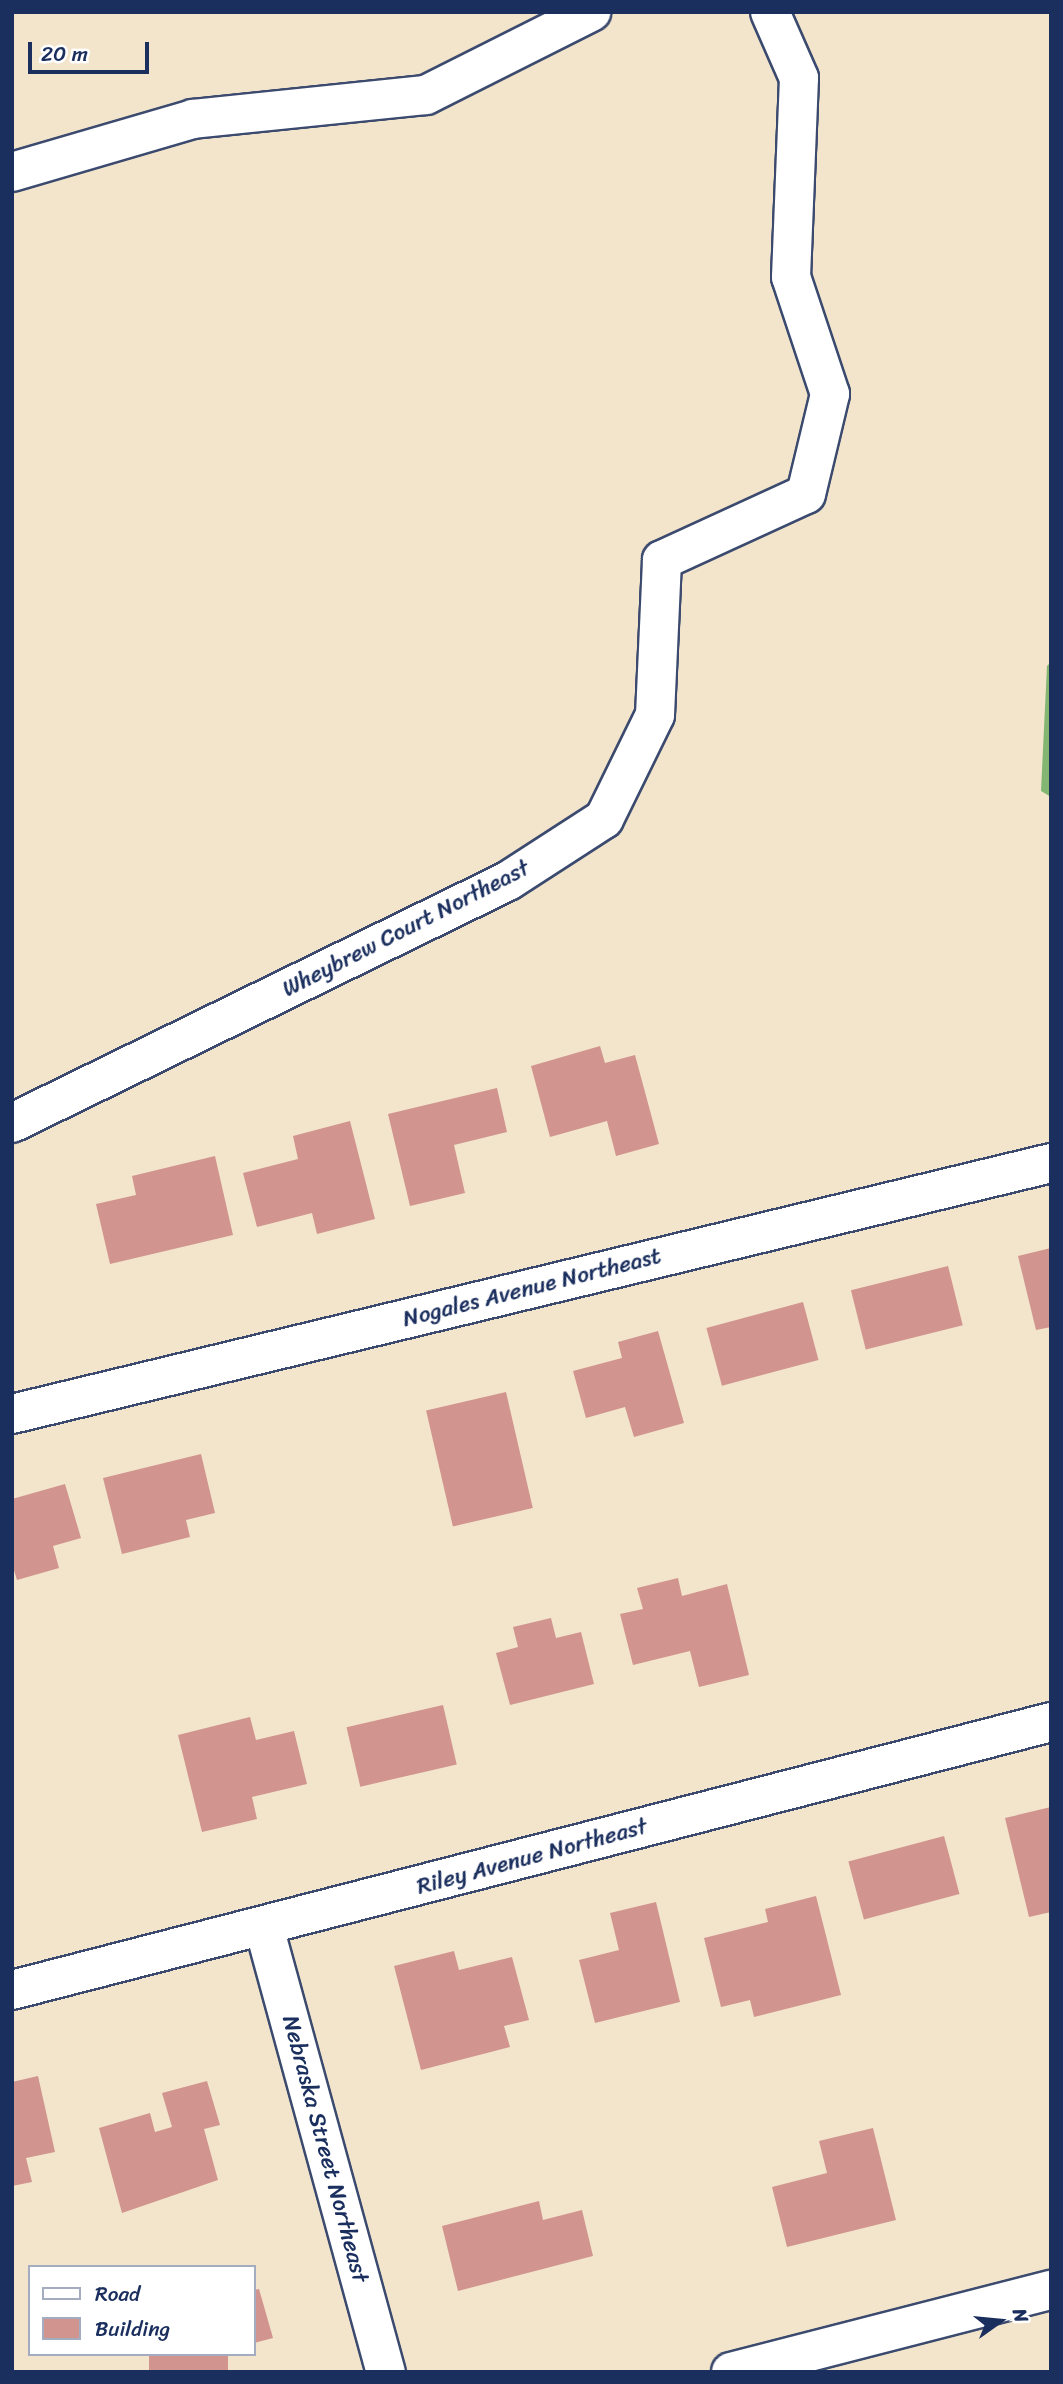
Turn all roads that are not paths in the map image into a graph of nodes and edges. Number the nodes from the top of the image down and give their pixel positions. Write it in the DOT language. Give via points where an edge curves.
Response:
graph roads {
  1 [pos="591,12"];
  2 [pos="770,12"];
  3 [pos="12,172"];
  4 [pos="12,1123"];
  5 [pos="1051,1163"];
  6 [pos="12,1414"];
  7 [pos="1051,1722"];
  8 [pos="264,1927"];
  9 [pos="12,1990"];
  10 [pos="1051,2290"];
  11 [pos="386,2372"];
  12 [pos="731,2372"];
  1 -- 3 [label="street" via="426,95 193,119"];
  2 -- 4 [label="street, Wheybrew Court Northeast" via="799,78 791,277 830,394 806,494 662,560 655,715 604,819 508,881"];
  5 -- 6 [label="street, Nogales Avenue Northeast"];
  7 -- 8 [label="street, Riley Avenue Northeast"];
  8 -- 9 [label="street, Riley Avenue Northeast"];
  8 -- 11 [label="street, Nebraska Street Northeast"];
  10 -- 12 [label="street"];
}
